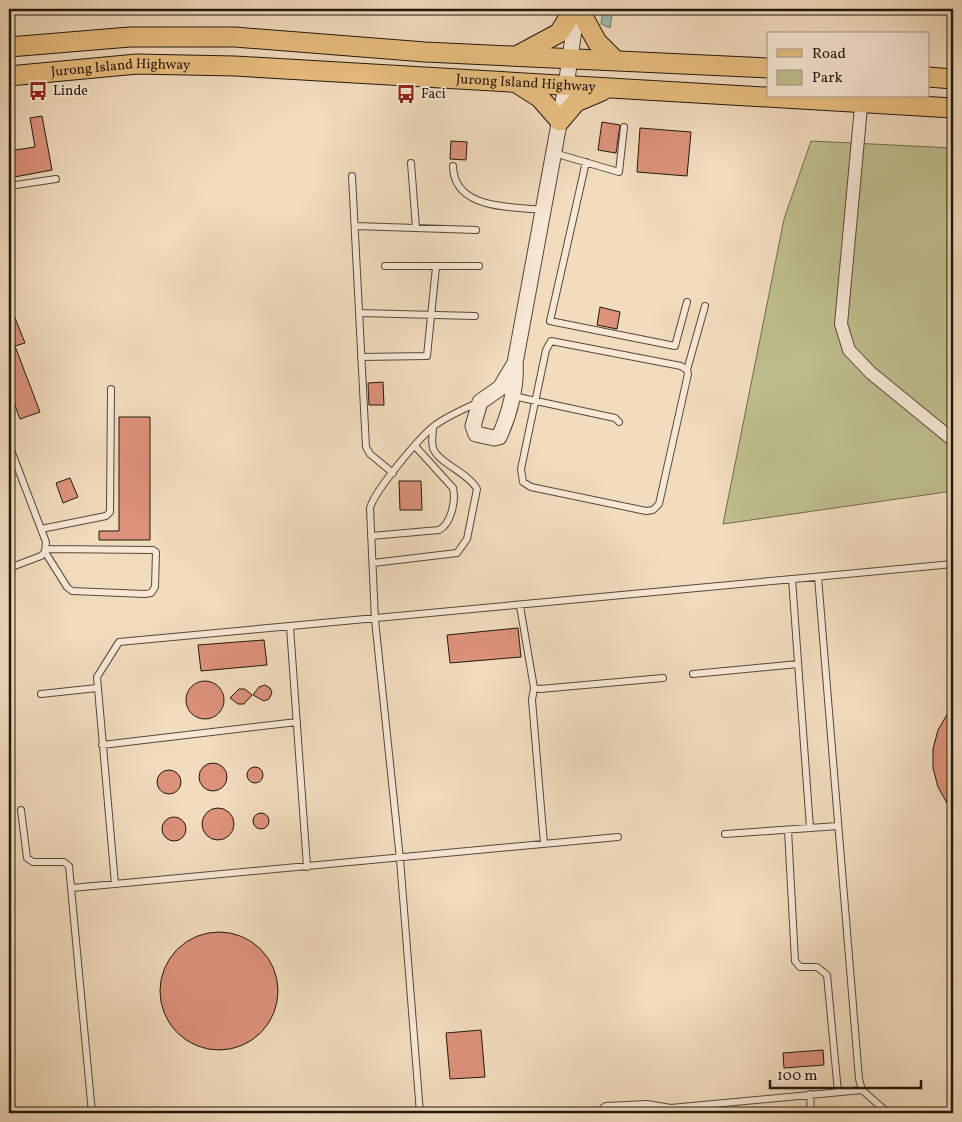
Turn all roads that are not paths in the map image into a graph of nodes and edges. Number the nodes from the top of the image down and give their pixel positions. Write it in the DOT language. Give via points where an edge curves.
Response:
graph roads {
  1 [pos="577,9"];
  2 [pos="9,47"];
  3 [pos="519,55"];
  4 [pos="570,58"];
  5 [pos="614,60"];
  6 [pos="767,68"];
  7 [pos="9,76"];
  8 [pos="930,78"];
  9 [pos="953,79"];
  10 [pos="517,83"];
  11 [pos="566,86"];
  12 [pos="610,88"];
  13 [pos="767,95"];
  14 [pos="820,98"];
  15 [pos="862,100"];
  16 [pos="953,108"];
  17 [pos="560,121"];
  18 [pos="624,127"];
  19 [pos="554,153"];
  20 [pos="586,162"];
  21 [pos="411,164"];
  22 [pos="453,166"];
  23 [pos="352,176"];
  24 [pos="56,178"];
  25 [pos="9,186"];
  26 [pos="544,210"];
  27 [pos="355,226"];
  28 [pos="416,228"];
  29 [pos="476,230"];
  30 [pos="385,266"];
  31 [pos="479,266"];
  32 [pos="436,267"];
  33 [pos="688,302"];
  34 [pos="705,306"];
  35 [pos="359,313"];
  36 [pos="431,315"];
  37 [pos="475,316"];
  38 [pos="361,357"];
  39 [pos="515,363"];
  40 [pos="687,370"];
  41 [pos="111,389"];
  42 [pos="512,396"];
  43 [pos="535,401"];
  44 [pos="480,402"];
  45 [pos="619,422"];
  46 [pos="433,427"];
  47 [pos="953,440"];
  48 [pos="9,445"];
  49 [pos="415,446"];
  50 [pos="393,473"];
  51 [pos="41,529"];
  52 [pos="371,536"];
  53 [pos="45,550"];
  54 [pos="373,563"];
  55 [pos="953,564"];
  56 [pos="9,568"];
  57 [pos="818,577"];
  58 [pos="792,579"];
  59 [pos="520,606"];
  60 [pos="375,620"];
  61 [pos="290,627"];
  62 [pos="798,664"];
  63 [pos="693,674"];
  64 [pos="663,678"];
  65 [pos="97,688"];
  66 [pos="534,688"];
  67 [pos="41,694"];
  68 [pos="297,722"];
  69 [pos="102,745"];
  70 [pos="21,810"];
  71 [pos="838,826"];
  72 [pos="810,828"];
  73 [pos="788,830"];
  74 [pos="726,834"];
  75 [pos="618,837"];
  76 [pos="544,844"];
  77 [pos="400,859"];
  78 [pos="307,867"];
  79 [pos="115,884"];
  80 [pos="72,888"];
  81 [pos="862,1090"];
  82 [pos="838,1092"];
  83 [pos="810,1094"];
  84 [pos="670,1111"];
  85 [pos="92,1113"];
  86 [pos="420,1113"];
  87 [pos="602,1113"];
  88 [pos="811,1113"];
  89 [pos="888,1113"];
  1 -- 3 [label="main road" via="559,33"];
  1 -- 4 [label="street"];
  1 -- 5 [label="main road" via="597,42"];
  2 -- 3 [label="main road, Jurong Island Highway" via="130,37 235,37 425,52"];
  3 -- 4 [label="main road, Jurong Island Highway"];
  4 -- 5 [label="main road, Jurong Island Highway"];
  4 -- 11 [label="street"];
  5 -- 6 [label="main road, Jurong Island Highway"];
  7 -- 10 [label="main road, Jurong Island Highway" via="137,64 235,66"];
  8 -- 9 [label="main road"];
  10 -- 11 [label="main road, Jurong Island Highway"];
  10 -- 17 [label="main road" via="540,98"];
  11 -- 12 [label="main road, Jurong Island Highway"];
  11 -- 17 [label="street"];
  12 -- 13 [label="main road, Jurong Island Highway"];
  12 -- 17 [label="main road" via="576,102"];
  14 -- 15 [label="main road, Jurong Island Highway"];
  15 -- 16 [label="main road, Jurong Island Highway"];
  15 -- 47 [label="street" via="841,324 849,350 871,373"];
  17 -- 19 [label="street"];
  18 -- 20 [label="lane" via="619,172"];
  19 -- 20 [label="lane"];
  19 -- 26 [label="street"];
  20 -- 33 [label="lane" via="550,321 676,346"];
  21 -- 28 [label="lane"];
  22 -- 26 [label="lane" via="453,174 463,193 476,202"];
  23 -- 27 [label="lane"];
  24 -- 25 [label="lane"];
  26 -- 39 [label="street"];
  27 -- 28 [label="lane"];
  27 -- 35 [label="lane"];
  28 -- 29 [label="lane"];
  30 -- 32 [label="lane"];
  31 -- 32 [label="lane"];
  32 -- 36 [label="lane"];
  34 -- 40 [label="lane"];
  35 -- 36 [label="lane"];
  35 -- 38 [label="lane"];
  36 -- 37 [label="lane"];
  36 -- 38 [label="lane" via="427,356"];
  38 -- 50 [label="lane" via="366,447"];
  39 -- 42 [label="street"];
  39 -- 44 [label="street" via="500,388"];
  40 -- 43 [label="lane" via="682,366 551,341 546,350"];
  40 -- 43 [label="lane" via="662,495 653,510 531,487 523,482 521,469"];
  41 -- 51 [label="lane" via="110,512 106,516"];
  42 -- 43 [label="lane"];
  42 -- 44 [label="street" via="497,438 474,432"];
  43 -- 45 [label="lane" via="615,418"];
  44 -- 46 [label="lane" via="452,414"];
  46 -- 49 [label="lane"];
  46 -- 54 [label="lane" via="432,443 436,453 472,481 477,489 468,539 457,553"];
  48 -- 51 [label="lane"];
  49 -- 50 [label="lane"];
  49 -- 52 [label="lane" via="453,488 448,522 439,530"];
  50 -- 52 [label="lane" via="372,503"];
  51 -- 53 [label="lane"];
  52 -- 54 [label="lane"];
  53 -- 53 [label="lane" via="153,550 156,552 155,587 146,594 72,591"];
  53 -- 56 [label="lane" via="41,556"];
  54 -- 60 [label="lane"];
  55 -- 57 [label="lane"];
  57 -- 58 [label="lane"];
  57 -- 71 [label="lane"];
  58 -- 59 [label="lane"];
  58 -- 62 [label="lane"];
  59 -- 60 [label="lane"];
  59 -- 66 [label="lane"];
  60 -- 61 [label="lane"];
  60 -- 77 [label="lane"];
  61 -- 65 [label="lane" via="118,642 98,674"];
  61 -- 68 [label="lane"];
  62 -- 63 [label="lane"];
  62 -- 72 [label="lane"];
  64 -- 66 [label="lane"];
  65 -- 67 [label="lane"];
  65 -- 69 [label="lane"];
  66 -- 76 [label="lane" via="532,700"];
  68 -- 69 [label="lane"];
  68 -- 78 [label="lane"];
  69 -- 79 [label="lane"];
  70 -- 80 [label="lane" via="27,858 33,862 67,863"];
  71 -- 72 [label="lane"];
  71 -- 81 [label="lane"];
  72 -- 73 [label="lane"];
  73 -- 74 [label="lane"];
  73 -- 82 [label="lane" via="795,961 800,967 818,967 827,974"];
  75 -- 76 [label="lane"];
  76 -- 77 [label="lane"];
  77 -- 78 [label="lane"];
  77 -- 86 [label="lane"];
  78 -- 79 [label="lane"];
  79 -- 80 [label="lane"];
  80 -- 85 [label="lane"];
  81 -- 82 [label="lane"];
  81 -- 89 [label="lane"];
  82 -- 83 [label="lane"];
  83 -- 84 [label="lane"];
  83 -- 88 [label="lane"];
  84 -- 87 [label="lane" via="647,1104 606,1106"];
}
